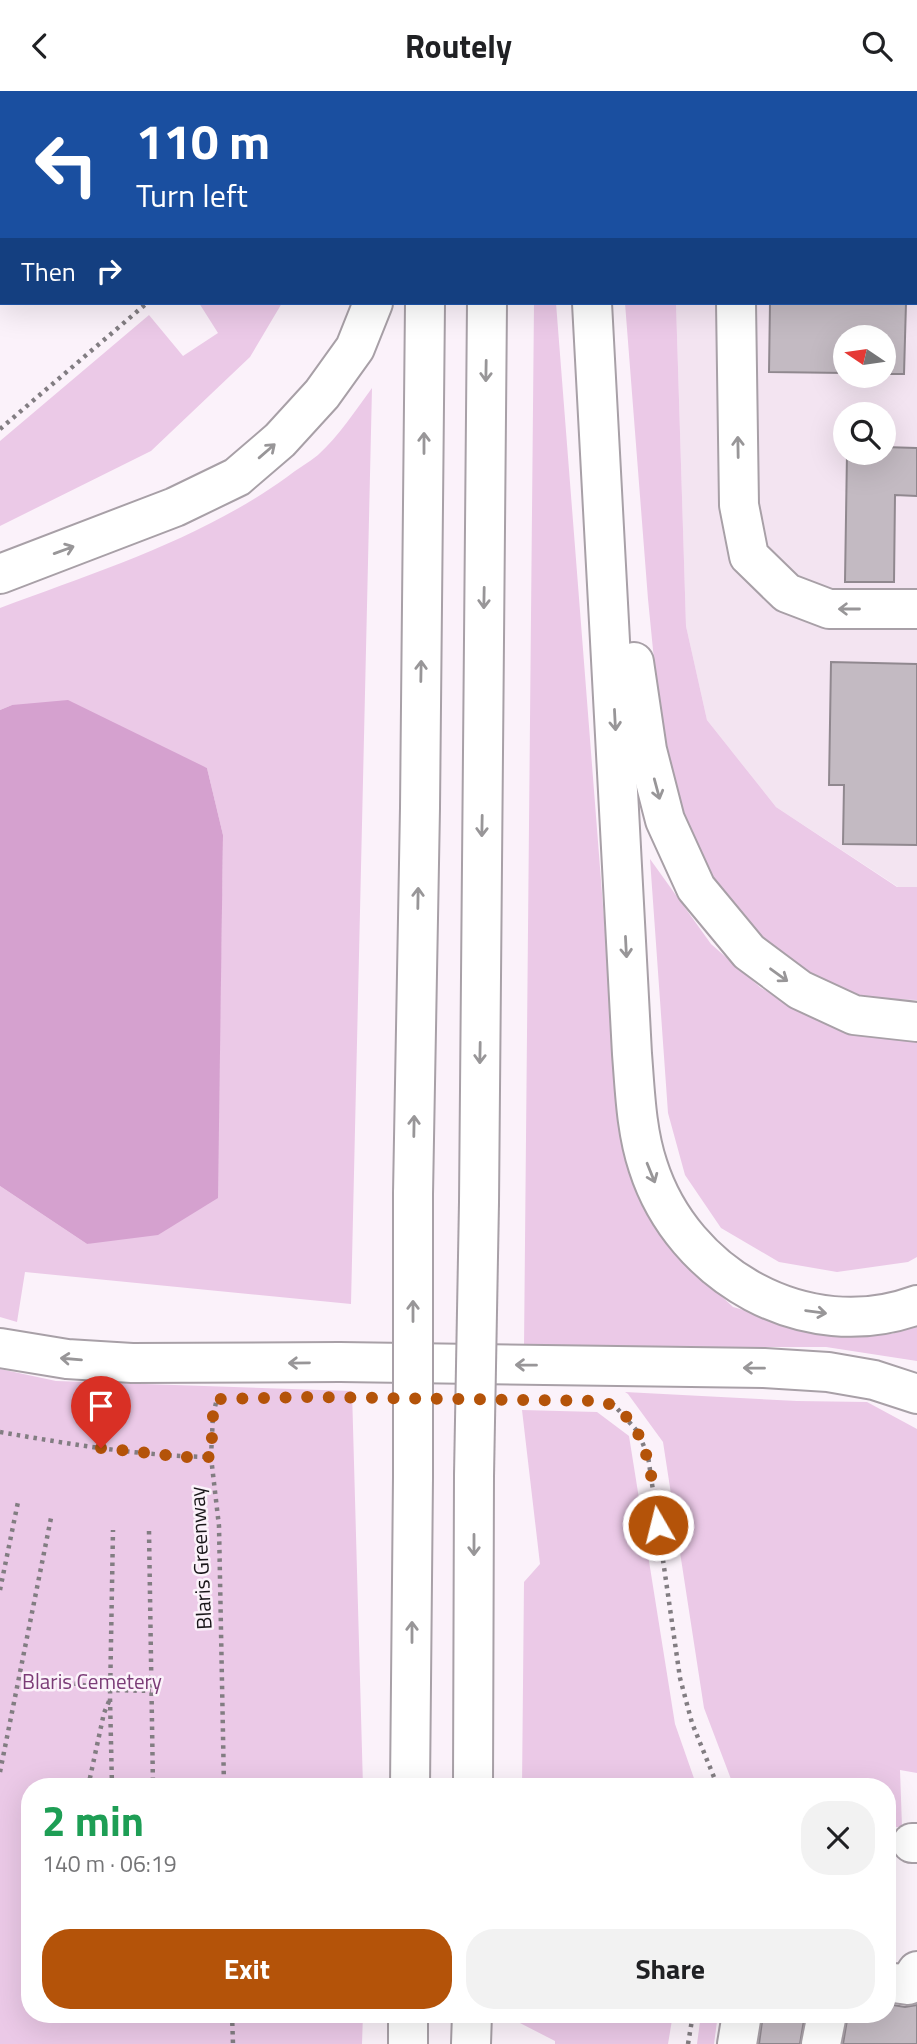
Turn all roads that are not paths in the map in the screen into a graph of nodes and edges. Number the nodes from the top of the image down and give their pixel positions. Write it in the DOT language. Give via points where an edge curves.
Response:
graph roads {
  1 [pos="372,305"];
  2 [pos="425,305"];
  3 [pos="487,305"];
  4 [pos="592,305"];
  5 [pos="736,305"];
  6 [pos="599,407"];
  7 [pos="0,574"];
  8 [pos="917,609"];
  9 [pos="917,1022"];
  10 [pos="917,1305"];
  11 [pos="0,1348"];
  12 [pos="917,1394"];
  13 [pos="410,1778"];
  14 [pos="473,1778"];
  15 [pos="917,1971"];
  16 [pos="896,1983"];
  17 [pos="408,2023"];
  18 [pos="472,2023"];
  19 [pos="740,2023"];
  20 [pos="825,2023"];
  21 [pos="408,2044"];
  22 [pos="471,2044"];
  23 [pos="737,2044"];
  24 [pos="821,2044"];
  7 -- 1 [label="main road, one-way" via="175,507 237,477 280,440 322,394 355,348"];
  13 -- 2 [label="main road, one-way, bridge"];
  3 -- 14 [label="main road, one-way, bridge"];
  4 -- 6 [label="main road"];
  8 -- 5 [label="main road, one-way" via="829,609 787,593 749,556 739,505"];
  6 -- 9 [label="main road, one-way" via="646,750 666,820 696,888 749,952 800,990 854,1015"];
  6 -- 10 [label="main road, one-way" via="632,1054 639,1129 648,1167 685,1237 718,1270 754,1293 816,1314 892,1314"];
  12 -- 11 [label="main road, one-way" via="828,1372 764,1368 132,1363"];
  15 -- 16 [label="main road" via="908,1985"];
  17 -- 21 [label="main road"];
  18 -- 22 [label="main road"];
  19 -- 23 [label="main road"];
  20 -- 24 [label="main road"];
}
